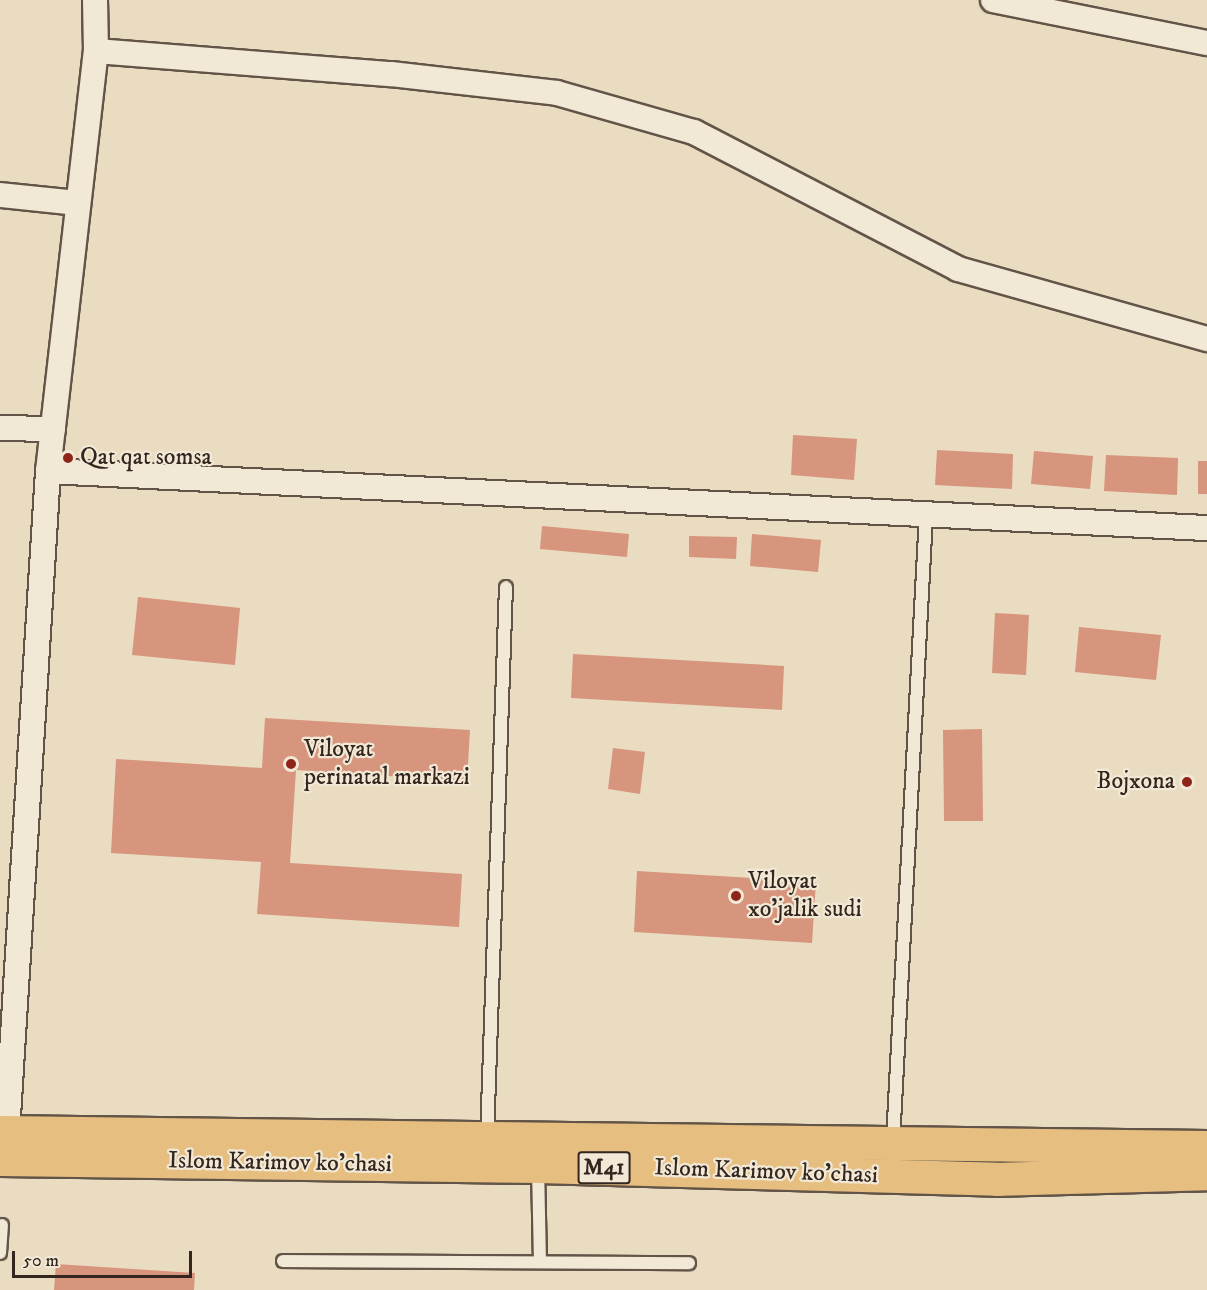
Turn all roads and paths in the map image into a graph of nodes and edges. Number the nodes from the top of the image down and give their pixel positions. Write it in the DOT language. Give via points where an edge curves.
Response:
graph roads {
  1 [pos="95,0"];
  2 [pos="993,0"];
  3 [pos="1207,43"];
  4 [pos="96,51"];
  5 [pos="0,195"];
  6 [pos="78,202"];
  7 [pos="1207,339"];
  8 [pos="0,428"];
  9 [pos="53,429"];
  10 [pos="48,471"];
  11 [pos="926,516"];
  12 [pos="1207,528"];
  13 [pos="506,587"];
  14 [pos="487,1138"];
  15 [pos="2,1141"];
  16 [pos="893,1143"];
  17 [pos="1207,1147"];
  18 [pos="538,1166"];
  19 [pos="1207,1173"];
  20 [pos="2,1225"];
  21 [pos="0,1253"];
  22 [pos="283,1261"];
  23 [pos="540,1262"];
  24 [pos="689,1263"];
  1 -- 4 [label="street"];
  2 -- 3 [label="street"];
  4 -- 6 [label="street"];
  4 -- 7 [label="street" via="391,74 556,93 694,132 958,268"];
  5 -- 6 [label="street"];
  6 -- 9 [label="street"];
  8 -- 9 [label="street"];
  9 -- 10 [label="street"];
  10 -- 11 [label="street"];
  10 -- 15 [label="street"];
  11 -- 12 [label="street"];
  11 -- 16 [label="lane"];
  13 -- 14 [label="lane"];
  14 -- 15 [label="main road, Islom Karimov ko'chasi / M41"];
  14 -- 16 [label="main road, Islom Karimov ko'chasi / M41"];
  15 -- 18 [label="main road, Islom Karimov ko'chasi / M41"];
  16 -- 17 [label="main road, Islom Karimov ko'chasi / M41"];
  18 -- 19 [label="main road, Islom Karimov ko'chasi / M41" via="997,1179"];
  18 -- 23 [label="lane"];
  20 -- 21 [label="lane"];
  22 -- 23 [label="lane"];
  23 -- 24 [label="lane"];
}
